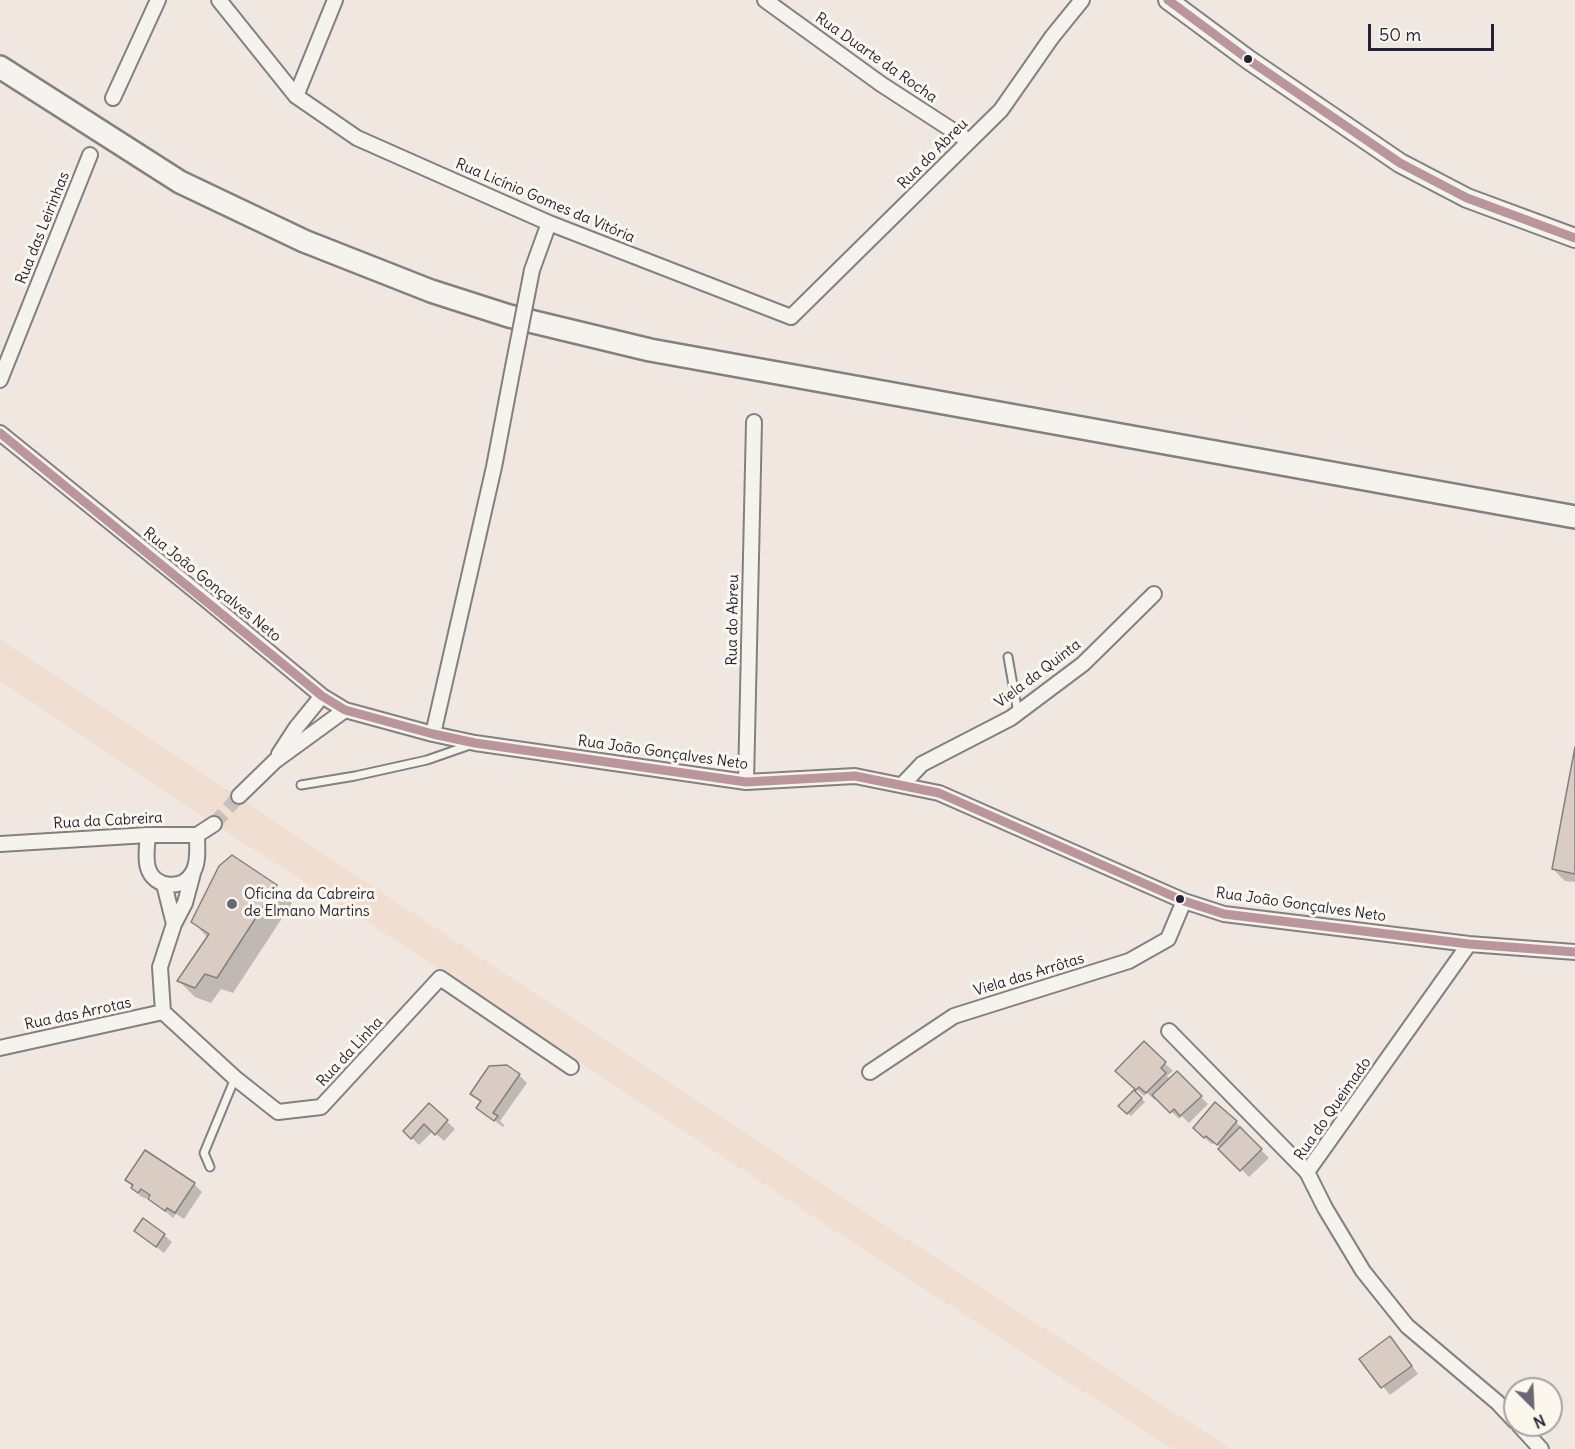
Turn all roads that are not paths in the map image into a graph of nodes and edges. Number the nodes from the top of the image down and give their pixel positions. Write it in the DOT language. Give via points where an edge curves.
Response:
graph roads {
  1 [pos="158,0"];
  2 [pos="219,0"];
  3 [pos="335,0"];
  4 [pos="765,0"];
  5 [pos="1082,0"];
  6 [pos="1168,0"];
  7 [pos="0,67"];
  8 [pos="296,96"];
  9 [pos="113,98"];
  10 [pos="969,141"];
  11 [pos="90,155"];
  12 [pos="549,223"];
  13 [pos="1575,238"];
  14 [pos="791,317"];
  15 [pos="0,380"];
  16 [pos="753,422"];
  17 [pos="0,434"];
  18 [pos="1575,517"];
  19 [pos="1154,594"];
  20 [pos="1008,657"];
  21 [pos="322,696"];
  22 [pos="345,710"];
  23 [pos="1018,713"];
  24 [pos="433,735"];
  25 [pos="475,743"];
  26 [pos="274,761"];
  27 [pos="746,782"];
  28 [pos="301,785"];
  29 [pos="902,785"];
  30 [pos="239,795"];
  31 [pos="214,824"];
  32 [pos="148,835"];
  33 [pos="197,835"];
  34 [pos="0,844"];
  35 [pos="193,873"];
  36 [pos="164,884"];
  37 [pos="1184,901"];
  38 [pos="174,924"];
  39 [pos="1469,944"];
  40 [pos="1575,952"];
  41 [pos="163,1012"];
  42 [pos="1169,1031"];
  43 [pos="0,1048"];
  44 [pos="572,1067"];
  45 [pos="870,1072"];
  46 [pos="236,1078"];
  47 [pos="210,1167"];
  48 [pos="1307,1172"];
  49 [pos="1503,1408"];
  50 [pos="1530,1437"];
  51 [pos="1541,1449"];
  1 -- 9 [label="street"];
  2 -- 8 [label="street, Rua Licínio Gomes da Vitória"];
  3 -- 8 [label="street"];
  4 -- 10 [label="street, Rua Duarte da Rocha" via="881,84"];
  5 -- 10 [label="street, Rua do Abreu" via="1001,110"];
  6 -- 13 [label="main road" via="1400,163 1467,198"];
  7 -- 18 [label="main road" via="180,182 304,241 431,291 509,316 650,350"];
  8 -- 12 [label="street, Rua Licínio Gomes da Vitória" via="357,138"];
  10 -- 14 [label="street, Rua do Abreu"];
  11 -- 15 [label="street, Rua das Leirinhas"];
  12 -- 14 [label="street, Rua Licínio Gomes da Vitória"];
  12 -- 24 [label="street, bridge" via="532,270 494,467"];
  16 -- 27 [label="street, Rua do Abreu"];
  17 -- 21 [label="street, Rua João Gonçalves Neto"];
  19 -- 23 [label="street, Viela da Quinta" via="1083,664"];
  20 -- 23 [label="lane"];
  21 -- 22 [label="street, Rua João Gonçalves Neto"];
  21 -- 26 [label="street"];
  22 -- 24 [label="street, Rua João Gonçalves Neto"];
  22 -- 26 [label="street"];
  23 -- 29 [label="street, Viela da Quinta" via="922,764"];
  24 -- 25 [label="street, Rua João Gonçalves Neto"];
  25 -- 27 [label="street, Rua João Gonçalves Neto"];
  25 -- 28 [label="lane" via="427,760"];
  26 -- 30 [label="street"];
  27 -- 29 [label="street, Rua João Gonçalves Neto" via="855,776"];
  29 -- 37 [label="street, Rua João Gonçalves Neto" via="939,793"];
  31 -- 33 [label="street"];
  32 -- 33 [label="street, Rua da Cabreira"];
  32 -- 34 [label="street, Rua da Cabreira"];
  32 -- 36 [label="street" via="148,869"];
  33 -- 35 [label="street"];
  35 -- 36 [label="street" via="185,881"];
  35 -- 38 [label="street"];
  36 -- 38 [label="street"];
  37 -- 39 [label="street, Rua João Gonçalves Neto" via="1224,914"];
  37 -- 45 [label="street, Viela das Arrôtas" via="1168,939 1129,961 954,1016"];
  38 -- 41 [label="street" via="160,967"];
  39 -- 40 [label="street, Rua João Gonçalves Neto"];
  39 -- 48 [label="street, Rua do Queimado"];
  41 -- 43 [label="street, Rua das Arrotas"];
  41 -- 46 [label="street, Rua da Linha"];
  42 -- 48 [label="street"];
  44 -- 46 [label="street, Rua da Linha" via="440,978 321,1107 278,1112"];
  46 -- 47 [label="lane" via="204,1153"];
  48 -- 49 [label="street, Rua do Queimado" via="1363,1271 1407,1326"];
  50 -- 51 [label="street"];
}
